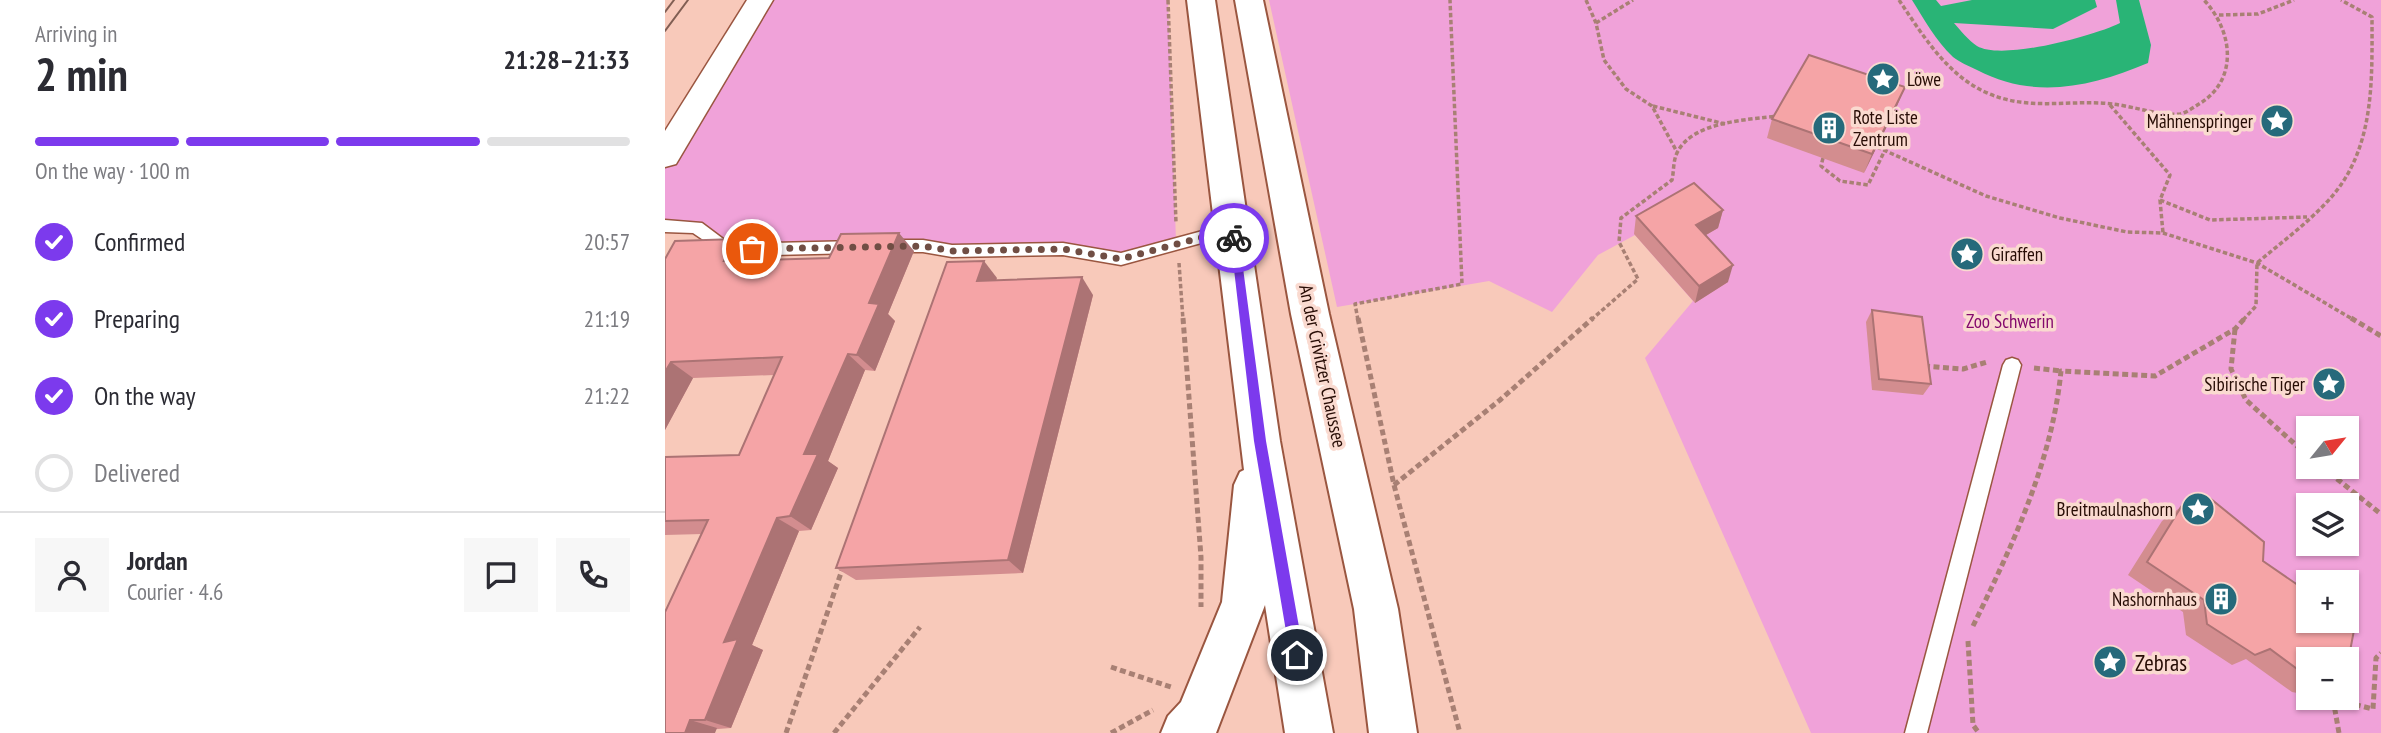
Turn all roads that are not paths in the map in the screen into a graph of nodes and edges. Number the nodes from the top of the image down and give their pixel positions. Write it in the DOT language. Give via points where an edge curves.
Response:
graph roads {
  1 [pos="760,0"];
  2 [pos="1201,0"];
  3 [pos="1249,0"];
  4 [pos="665,156"];
  5 [pos="665,226"];
  6 [pos="1233,229"];
  7 [pos="2012,365"];
  8 [pos="1260,441"];
  9 [pos="1178,709"];
  10 [pos="1309,733"];
  11 [pos="1393,733"];
  12 [pos="1916,733"];
  1 -- 4 [label="street"];
  2 -- 6 [label="street"];
  3 -- 11 [label="street, An der Crivitzer Chaussee" via="1310,314 1376,609"];
  5 -- 6 [label="lane" via="696,227 727,250 1063,249 1121,259"];
  6 -- 8 [label="street"];
  7 -- 12 [label="lane"];
  8 -- 9 [label="street" via="1244,602 1198,719"];
  8 -- 10 [label="street"];
}
